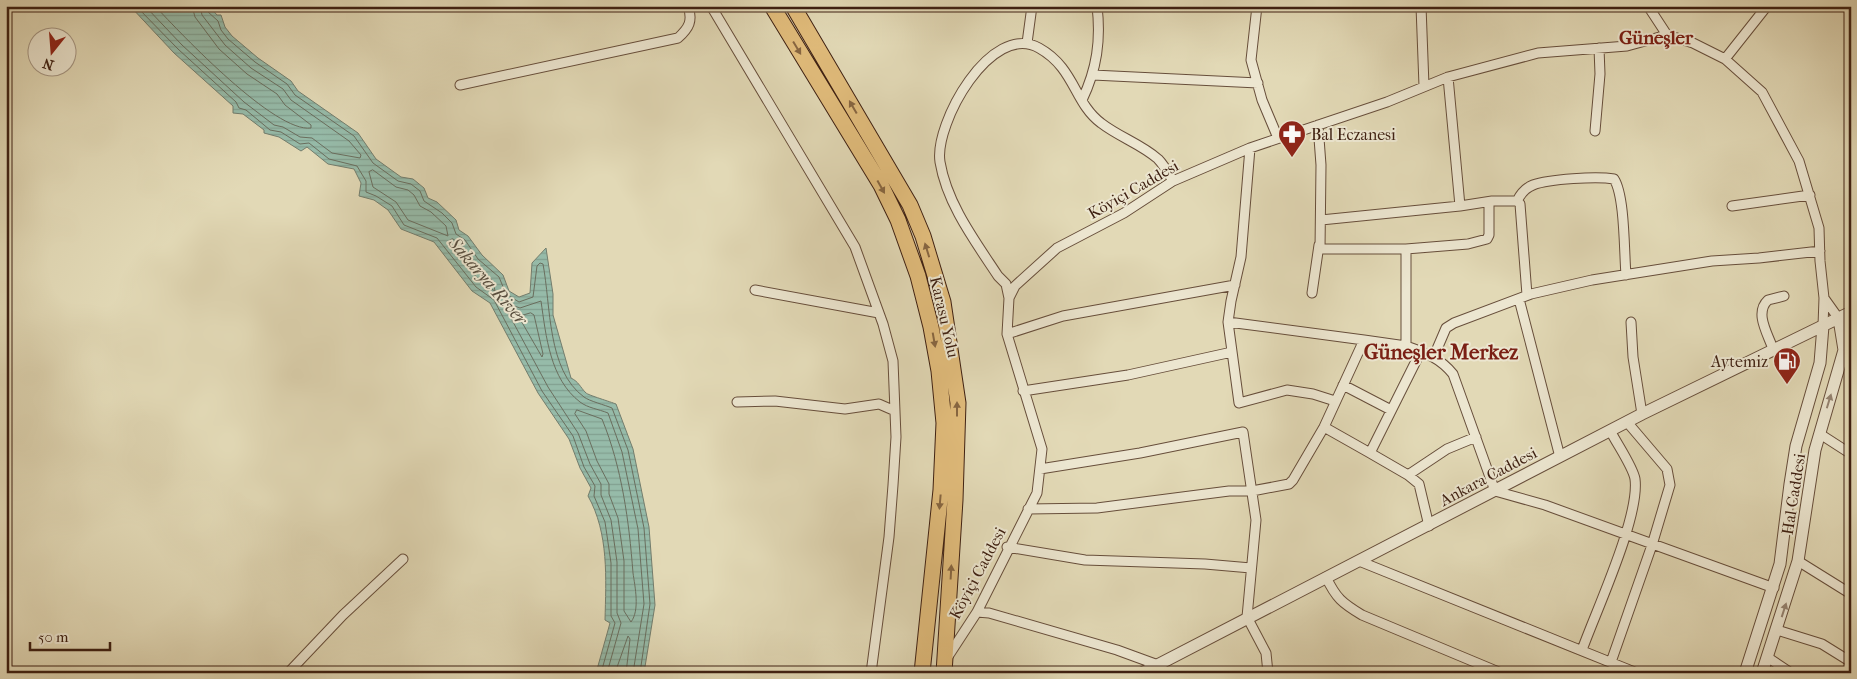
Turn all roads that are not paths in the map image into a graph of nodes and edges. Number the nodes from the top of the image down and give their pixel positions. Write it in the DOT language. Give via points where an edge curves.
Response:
graph roads {
  1 [pos="688,6"];
  2 [pos="711,6"];
  3 [pos="772,6"];
  4 [pos="794,6"];
  5 [pos="1032,6"];
  6 [pos="1097,6"];
  7 [pos="1257,6"];
  8 [pos="1421,6"];
  9 [pos="1648,6"];
  10 [pos="1767,6"];
  11 [pos="1667,35"];
  12 [pos="1027,43"];
  13 [pos="1598,48"];
  14 [pos="1725,59"];
  15 [pos="1093,75"];
  16 [pos="1448,77"];
  17 [pos="1258,83"];
  18 [pos="460,85"];
  19 [pos="1424,86"];
  20 [pos="1082,100"];
  21 [pos="1318,125"];
  22 [pos="1595,131"];
  23 [pos="1278,138"];
  24 [pos="1250,148"];
  25 [pos="1173,181"];
  26 [pos="1810,196"];
  27 [pos="1517,201"];
  28 [pos="1489,202"];
  29 [pos="1460,206"];
  30 [pos="1732,206"];
  31 [pos="1321,220"];
  32 [pos="1319,245"];
  33 [pos="1406,249"];
  34 [pos="1820,251"];
  35 [pos="1626,275"];
  36 [pos="1235,285"];
  37 [pos="755,290"];
  38 [pos="1312,293"];
  39 [pos="1784,296"];
  40 [pos="1523,297"];
  41 [pos="1009,298"];
  42 [pos="1824,298"];
  43 [pos="1851,312"];
  44 [pos="880,313"];
  45 [pos="1839,319"];
  46 [pos="1228,322"];
  47 [pos="1631,322"];
  48 [pos="1823,326"];
  49 [pos="1007,334"];
  50 [pos="1851,339"];
  51 [pos="1364,340"];
  52 [pos="1406,346"];
  53 [pos="1773,349"];
  54 [pos="1844,350"];
  55 [pos="1421,351"];
  56 [pos="1232,352"];
  57 [pos="1434,356"];
  58 [pos="1344,385"];
  59 [pos="1023,392"];
  60 [pos="1335,401"];
  61 [pos="737,402"];
  62 [pos="1391,410"];
  63 [pos="896,411"];
  64 [pos="1642,414"];
  65 [pos="1627,422"];
  66 [pos="1324,427"];
  67 [pos="1611,432"];
  68 [pos="1820,434"];
  69 [pos="1476,436"];
  70 [pos="1370,453"];
  71 [pos="1851,454"];
  72 [pos="1560,457"];
  73 [pos="1040,469"];
  74 [pos="1408,476"];
  75 [pos="1252,491"];
  76 [pos="1495,491"];
  77 [pos="1028,509"];
  78 [pos="1429,526"];
  79 [pos="1625,535"];
  80 [pos="1652,545"];
  81 [pos="1007,547"];
  82 [pos="403,558"];
  83 [pos="1359,561"];
  84 [pos="1798,561"];
  85 [pos="1251,568"];
  86 [pos="1326,578"];
  87 [pos="1774,588"];
  88 [pos="1851,594"];
  89 [pos="976,612"];
  90 [pos="1246,617"];
  91 [pos="1777,630"];
  92 [pos="1582,650"];
  93 [pos="1767,657"];
  94 [pos="1611,662"];
  95 [pos="1851,662"];
  96 [pos="1158,664"];
  97 [pos="946,668"];
  98 [pos="288,673"];
  99 [pos="871,673"];
  100 [pos="922,673"];
  101 [pos="1142,673"];
  102 [pos="1268,673"];
  103 [pos="1501,673"];
  104 [pos="1637,673"];
  105 [pos="1745,673"];
  106 [pos="1762,673"];
  107 [pos="1791,673"];
  1 -- 18 [label="street" via="691,17 688,29 678,38"];
  2 -- 44 [label="street" via="855,247"];
  3 -- 100 [label="highway, Karasu Yolu, one-way" via="881,185 898,220 918,276 931,327 944,423 941,490"];
  97 -- 4 [label="highway, Karasu Yolu, one-way" via="958,403 943,302 910,205"];
  5 -- 12 [label="street"];
  6 -- 15 [label="street" via="1099,47"];
  7 -- 17 [label="street" via="1251,60"];
  8 -- 19 [label="street"];
  9 -- 11 [label="street"];
  10 -- 14 [label="street"];
  11 -- 13 [label="street, Köyiçi Caddesi" via="1627,46"];
  11 -- 14 [label="street" via="1693,43"];
  12 -- 20 [label="street" via="1064,67"];
  12 -- 41 [label="street" via="1009,45 987,59 965,86 945,128 940,160 951,199 1006,284"];
  13 -- 16 [label="street, Köyiçi Caddesi" via="1538,53"];
  13 -- 22 [label="street" via="1600,74"];
  14 -- 26 [label="street" via="1762,92 1799,161"];
  15 -- 17 [label="street"];
  15 -- 20 [label="street"];
  16 -- 19 [label="street, Köyiçi Caddesi"];
  16 -- 29 [label="street"];
  17 -- 23 [label="street"];
  19 -- 21 [label="street, Köyiçi Caddesi"];
  20 -- 25 [label="street" via="1101,123 1160,160"];
  21 -- 23 [label="street, Köyiçi Caddesi"];
  21 -- 31 [label="street"];
  23 -- 24 [label="street, Köyiçi Caddesi"];
  24 -- 25 [label="street, Köyiçi Caddesi"];
  24 -- 36 [label="street" via="1241,257"];
  25 -- 41 [label="street, Köyiçi Caddesi" via="1124,214 1057,248 1015,286"];
  26 -- 30 [label="street"];
  26 -- 34 [label="street" via="1819,228"];
  27 -- 28 [label="street"];
  27 -- 35 [label="street" via="1521,192 1534,185 1598,176 1614,179 1622,213"];
  27 -- 40 [label="street" via="1520,204"];
  28 -- 29 [label="street"];
  28 -- 33 [label="street" via="1487,239 1468,244"];
  29 -- 31 [label="street"];
  31 -- 32 [label="street"];
  32 -- 33 [label="street" via="1322,250"];
  32 -- 38 [label="street"];
  33 -- 52 [label="street"];
  34 -- 35 [label="street" via="1712,261"];
  34 -- 42 [label="street"];
  35 -- 40 [label="street"];
  36 -- 46 [label="street"];
  36 -- 49 [label="street" via="1063,316"];
  37 -- 44 [label="street"];
  39 -- 53 [label="street" via="1768,300 1762,310 1761,317"];
  40 -- 57 [label="street" via="1446,328"];
  40 -- 72 [label="street"];
  41 -- 49 [label="street, Köyiçi Caddesi"];
  42 -- 45 [label="street"];
  42 -- 48 [label="street"];
  43 -- 45 [label="street, Ankara Caddesi"];
  44 -- 63 [label="street" via="893,361"];
  45 -- 48 [label="street, Ankara Caddesi"];
  45 -- 54 [label="street, Hal Caddesi"];
  46 -- 51 [label="street"];
  46 -- 56 [label="street"];
  47 -- 64 [label="street"];
  48 -- 53 [label="street, Ankara Caddesi"];
  48 -- 87 [label="street, Hal Caddesi" via="1820,363 1796,446"];
  49 -- 59 [label="street, Köyiçi Caddesi"];
  50 -- 54 [label="street"];
  51 -- 52 [label="street"];
  51 -- 58 [label="street"];
  52 -- 55 [label="street"];
  53 -- 64 [label="street, Ankara Caddesi"];
  68 -- 54 [label="street, Hal Caddesi, one-way"];
  55 -- 57 [label="street"];
  55 -- 62 [label="street"];
  56 -- 59 [label="street" via="1128,375"];
  56 -- 60 [label="street" via="1239,403 1287,390"];
  57 -- 69 [label="street" via="1453,374"];
  58 -- 60 [label="street"];
  58 -- 62 [label="street"];
  59 -- 73 [label="street, Köyiçi Caddesi" via="1042,449"];
  60 -- 66 [label="street"];
  61 -- 63 [label="street" via="775,401 845,409 879,404"];
  62 -- 70 [label="street"];
  63 -- 99 [label="street" via="889,537"];
  64 -- 65 [label="street, Ankara Caddesi"];
  65 -- 67 [label="street, Ankara Caddesi"];
  65 -- 80 [label="street" via="1667,469 1670,485"];
  66 -- 70 [label="street"];
  66 -- 75 [label="street" via="1288,484"];
  67 -- 72 [label="street, Ankara Caddesi"];
  67 -- 79 [label="street" via="1635,477 1636,492"];
  68 -- 71 [label="street"];
  68 -- 84 [label="street, Hal Caddesi"];
  69 -- 74 [label="street" via="1447,449"];
  69 -- 76 [label="street"];
  70 -- 74 [label="street"];
  72 -- 76 [label="street, Ankara Caddesi"];
  73 -- 75 [label="street" via="1243,432"];
  73 -- 77 [label="street, Köyiçi Caddesi" via="1036,493"];
  74 -- 78 [label="street" via="1419,484"];
  75 -- 77 [label="street" via="1229,490 1097,508"];
  75 -- 85 [label="street" via="1256,520"];
  76 -- 78 [label="street, Ankara Caddesi"];
  76 -- 79 [label="street" via="1545,505"];
  77 -- 81 [label="street, Köyiçi Caddesi"];
  78 -- 83 [label="street, Ankara Caddesi"];
  79 -- 80 [label="street"];
  79 -- 92 [label="street"];
  80 -- 87 [label="street"];
  80 -- 94 [label="street"];
  81 -- 85 [label="street" via="1085,560"];
  81 -- 89 [label="street, Köyiçi Caddesi"];
  82 -- 98 [label="street"];
  83 -- 86 [label="street, Ankara Caddesi"];
  83 -- 92 [label="street"];
  84 -- 88 [label="street"];
  91 -- 84 [label="street, Hal Caddesi, one-way"];
  85 -- 90 [label="street"];
  86 -- 90 [label="street, Ankara Caddesi"];
  86 -- 103 [label="street" via="1342,603 1362,615"];
  87 -- 105 [label="street, Hal Caddesi"];
  89 -- 96 [label="street" via="989,613"];
  89 -- 97 [label="street, Köyiçi Caddesi"];
  90 -- 96 [label="street, Ankara Caddesi"];
  90 -- 102 [label="street" via="1266,653"];
  91 -- 93 [label="street, Hal Caddesi"];
  91 -- 95 [label="street" via="1822,644"];
  92 -- 94 [label="street"];
  93 -- 106 [label="street, Hal Caddesi"];
  93 -- 107 [label="street"];
  94 -- 104 [label="street"];
  96 -- 101 [label="street, Ankara Caddesi"];
}
